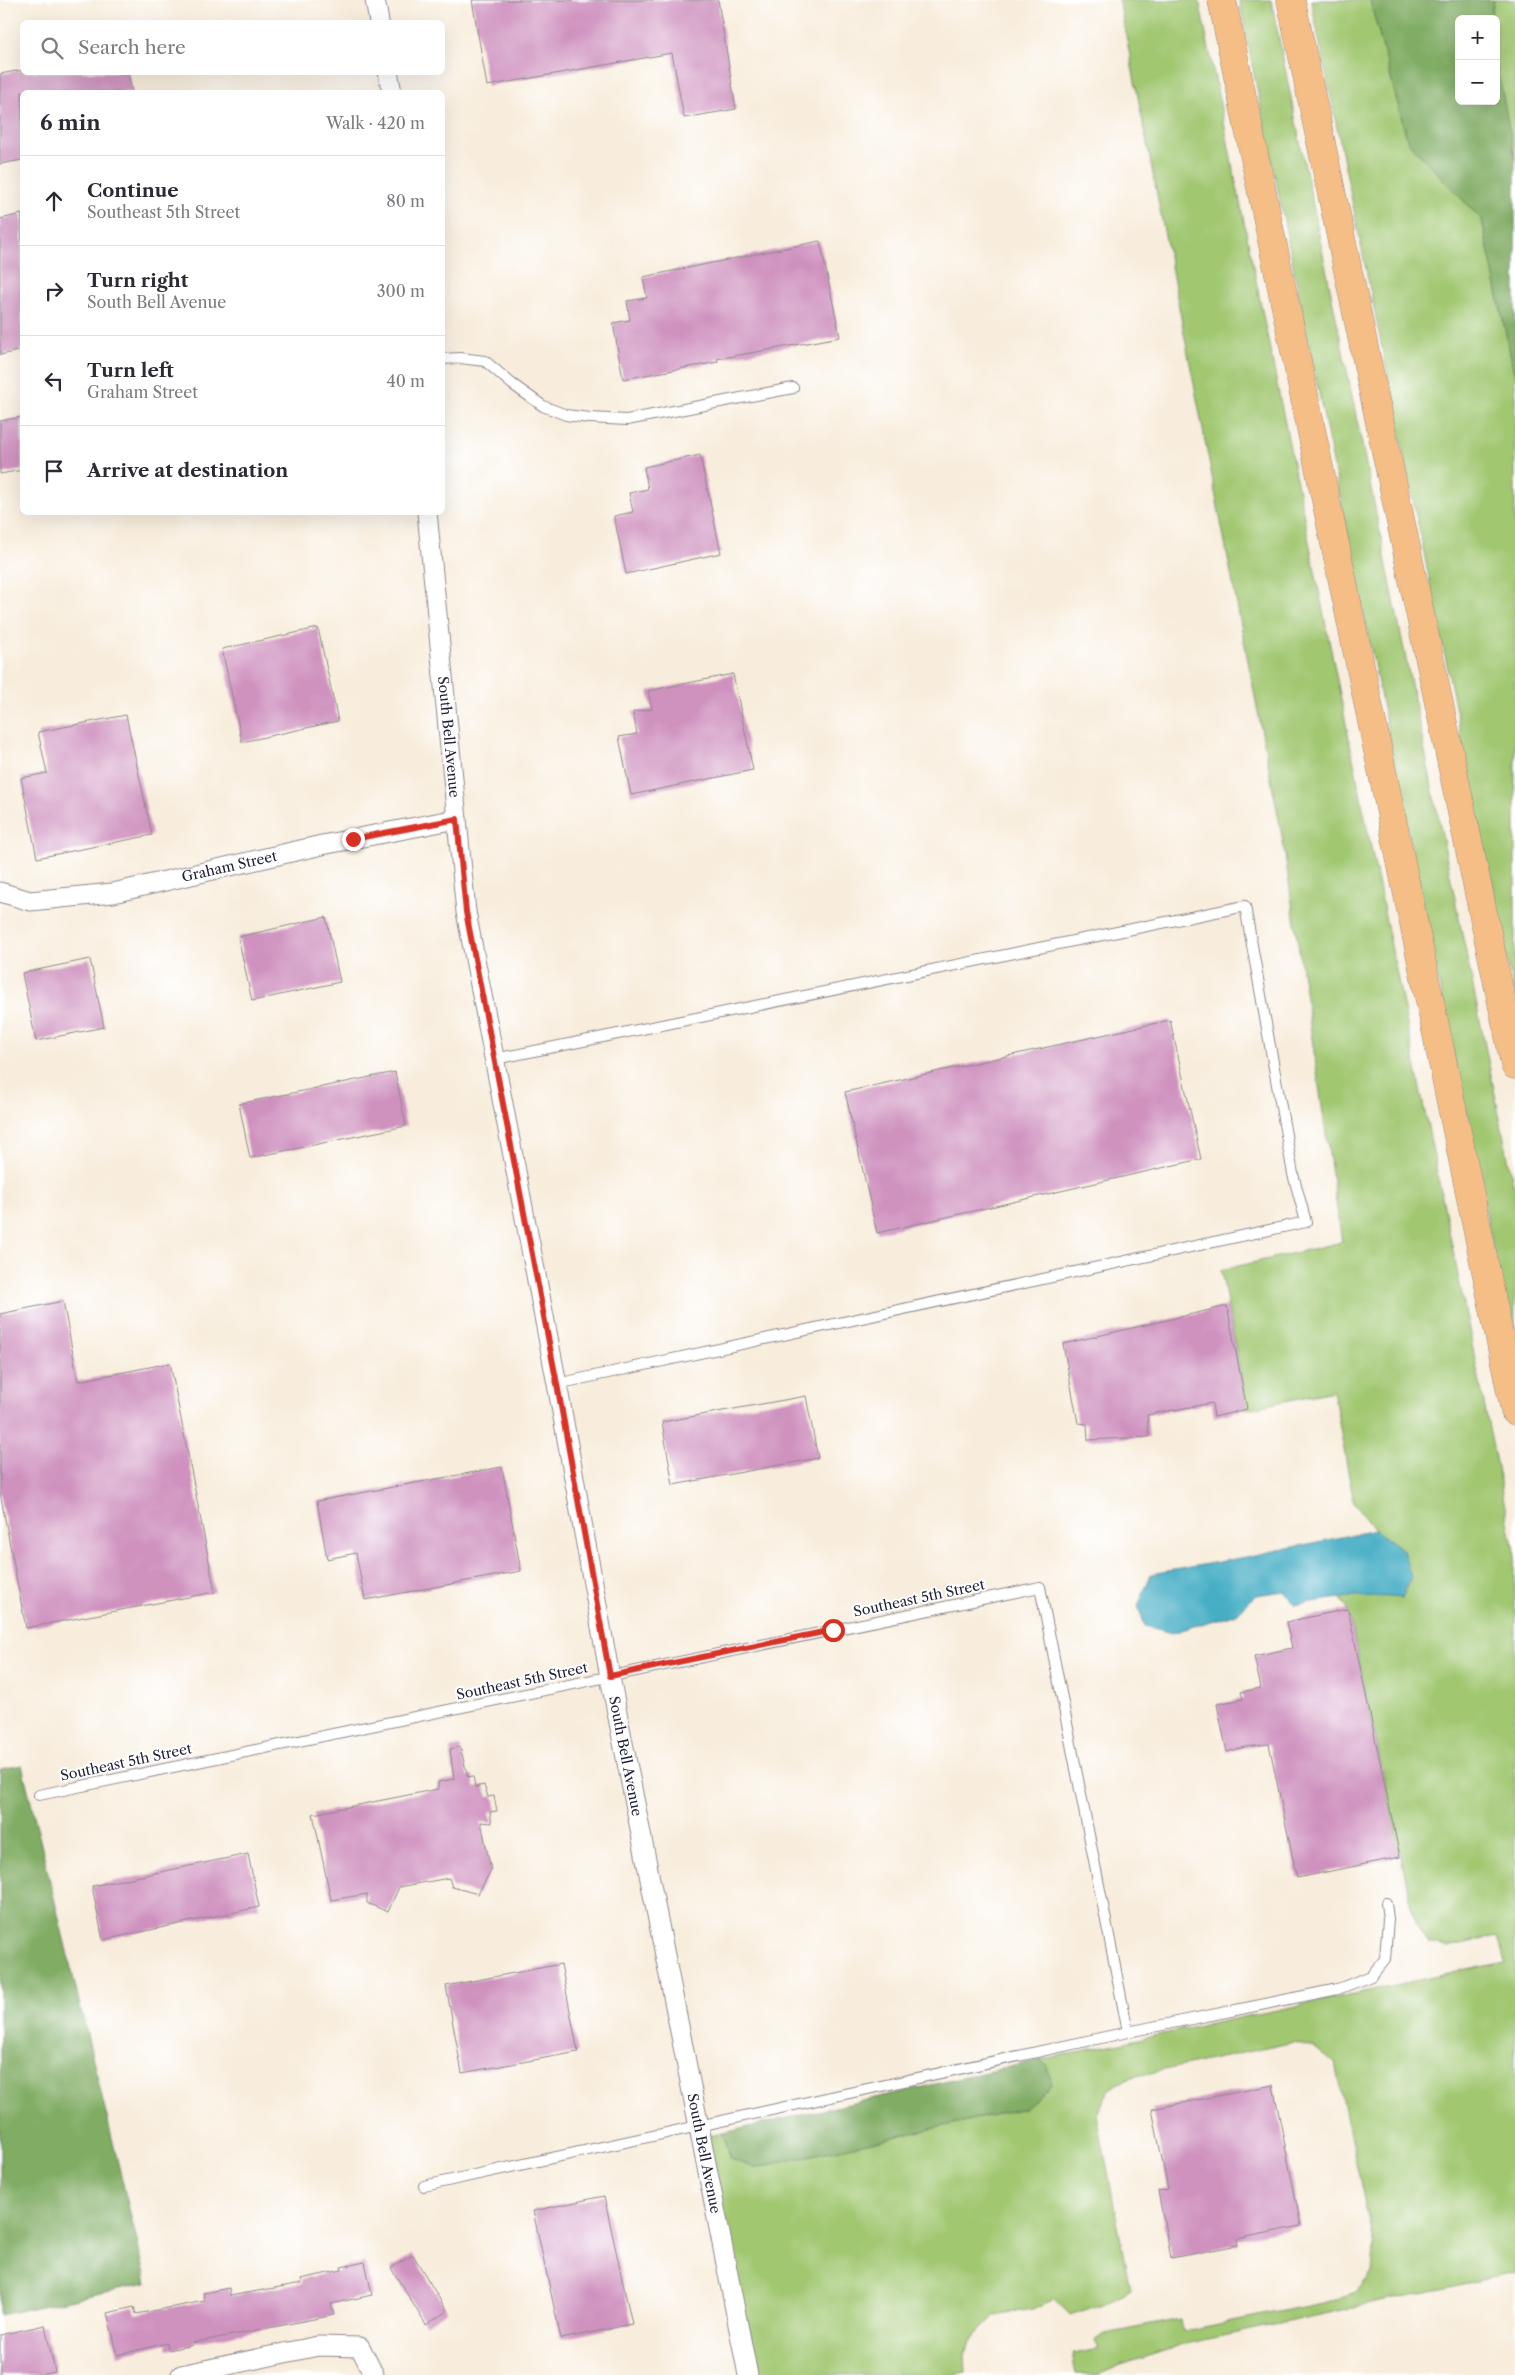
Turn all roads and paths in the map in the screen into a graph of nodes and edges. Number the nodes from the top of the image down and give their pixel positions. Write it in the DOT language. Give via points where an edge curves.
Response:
graph roads {
  1 [pos="375,0"];
  2 [pos="1222,0"];
  3 [pos="1291,0"];
  4 [pos="379,20"];
  5 [pos="389,75"];
  6 [pos="392,90"];
  7 [pos="445,359"];
  8 [pos="793,388"];
  9 [pos="427,515"];
  10 [pos="457,819"];
  11 [pos="0,892"];
  12 [pos="495,1059"];
  13 [pos="1515,1065"];
  14 [pos="557,1384"];
  15 [pos="1515,1411"];
  16 [pos="610,1676"];
  17 [pos="39,1795"];
  18 [pos="1386,1903"];
  19 [pos="1128,2032"];
  20 [pos="698,2128"];
  21 [pos="424,2186"];
  22 [pos="181,2375"];
  23 [pos="374,2375"];
  24 [pos="748,2375"];
  1 -- 4 [label="street"];
  2 -- 15 [label="highway"];
  3 -- 13 [label="highway"];
  5 -- 6 [label="street"];
  7 -- 8 [label="lane" via="485,361 543,406 566,415 599,418 627,420"];
  9 -- 10 [label="street, South Bell Avenue"];
  10 -- 11 [label="street, Graham Street" via="322,845 113,893 30,901"];
  10 -- 12 [label="street, South Bell Avenue" via="466,912"];
  12 -- 14 [label="street, South Bell Avenue"];
  12 -- 14 [label="lane" via="1245,906 1293,1174 1306,1222"];
  14 -- 16 [label="street, South Bell Avenue"];
  16 -- 17 [label="lane, Southeast 5th Street"];
  16 -- 19 [label="lane, Southeast 5th Street" via="1040,1587"];
  16 -- 20 [label="street, South Bell Avenue"];
  18 -- 19 [label="lane" via="1385,1959 1372,1976 1338,1989"];
  19 -- 20 [label="lane"];
  20 -- 21 [label="lane"];
  20 -- 24 [label="street, South Bell Avenue"];
  22 -- 23 [label="street" via="318,2346 360,2347"];
}
